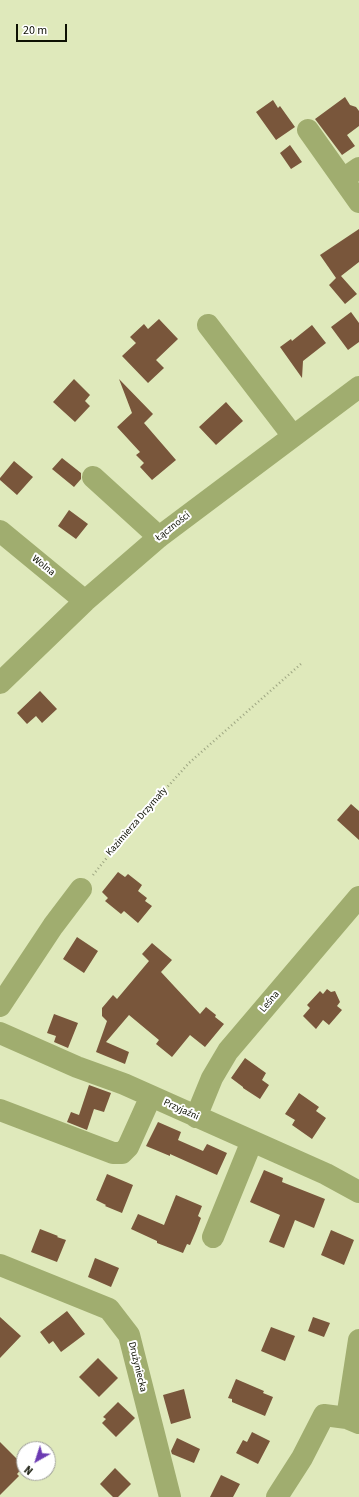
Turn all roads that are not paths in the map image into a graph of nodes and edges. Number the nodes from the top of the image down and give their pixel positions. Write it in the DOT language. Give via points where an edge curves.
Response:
graph roads {
  1 [pos="308,130"];
  2 [pos="351,174"];
  3 [pos="359,202"];
  4 [pos="208,324"];
  5 [pos="359,387"];
  6 [pos="293,436"];
  7 [pos="93,477"];
  8 [pos="0,531"];
  9 [pos="159,537"];
  10 [pos="85,601"];
  11 [pos="0,683"];
  12 [pos="81,889"];
  13 [pos="359,897"];
  14 [pos="0,1006"];
  15 [pos="0,1034"];
  16 [pos="151,1096"];
  17 [pos="0,1110"];
  18 [pos="196,1117"];
  19 [pos="252,1141"];
  20 [pos="359,1192"];
  21 [pos="213,1237"];
  22 [pos="0,1265"];
  23 [pos="359,1340"];
  24 [pos="353,1421"];
  25 [pos="170,1497"];
  26 [pos="277,1497"];
  1 -- 2 [label="street"];
  2 -- 3 [label="street"];
  4 -- 6 [label="street"];
  5 -- 6 [label="street, Łączności"];
  6 -- 9 [label="street, Łączności"];
  7 -- 9 [label="street"];
  8 -- 10 [label="street, Wolna"];
  9 -- 10 [label="street, Łączności"];
  10 -- 11 [label="street, Łączności"];
  12 -- 14 [label="street"];
  13 -- 18 [label="street, Leśna" via="228,1051 212,1078"];
  15 -- 16 [label="street, Przyjaźni"];
  16 -- 17 [label="street" via="128,1147 122,1153 113,1153"];
  16 -- 18 [label="street, Przyjaźni"];
  18 -- 19 [label="street, Przyjaźni"];
  19 -- 20 [label="street, Przyjaźni" via="326,1174"];
  19 -- 21 [label="street"];
  22 -- 25 [label="street, Drużyniecka" via="108,1309 129,1335"];
  23 -- 24 [label="street"];
  24 -- 26 [label="street" via="324,1415 302,1458"];
}
